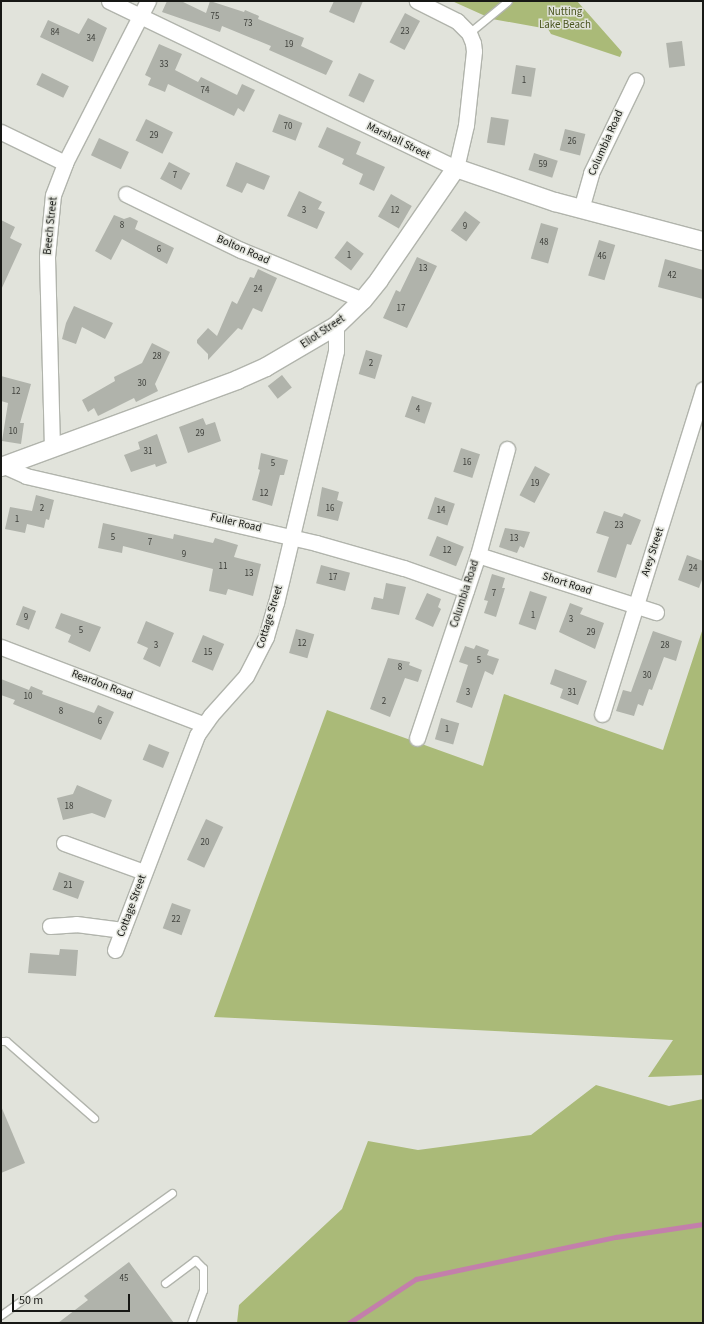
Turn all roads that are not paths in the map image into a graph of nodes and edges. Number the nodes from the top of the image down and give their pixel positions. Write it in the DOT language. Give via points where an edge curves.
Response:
graph roads {
  1 [pos="109,1"];
  2 [pos="148,1"];
  3 [pos="417,1"];
  4 [pos="508,1"];
  5 [pos="140,16"];
  6 [pos="469,33"];
  7 [pos="636,80"];
  8 [pos="1,132"];
  9 [pos="65,163"];
  10 [pos="456,168"];
  11 [pos="126,194"];
  12 [pos="581,209"];
  13 [pos="703,241"];
  14 [pos="363,300"];
  15 [pos="336,326"];
  16 [pos="703,389"];
  17 [pos="697,435"];
  18 [pos="52,448"];
  19 [pos="508,448"];
  20 [pos="3,466"];
  21 [pos="291,536"];
  22 [pos="478,555"];
  23 [pos="466,590"];
  24 [pos="636,605"];
  25 [pos="656,612"];
  26 [pos="1,646"];
  27 [pos="602,714"];
  28 [pos="203,724"];
  29 [pos="418,738"];
  30 [pos="64,843"];
  31 [pos="144,872"];
  32 [pos="50,926"];
  33 [pos="123,930"];
  34 [pos="115,950"];
  35 [pos="1,1041"];
  36 [pos="94,1118"];
  37 [pos="172,1193"];
  38 [pos="165,1283"];
  39 [pos="1,1315"];
  40 [pos="191,1323"];
  1 -- 5 [label="street, Marshall Street"];
  2 -- 5 [label="street, Beech Street"];
  3 -- 6 [label="street" via="454,18"];
  4 -- 6 [label="lane"];
  5 -- 9 [label="street, Beech Street"];
  5 -- 10 [label="street, Marshall Street"];
  6 -- 10 [label="street, Eliot Street" via="474,52 466,125"];
  7 -- 12 [label="street, Columbia Road" via="591,173"];
  8 -- 9 [label="street"];
  9 -- 18 [label="street, Beech Street" via="53,195 47,242"];
  10 -- 12 [label="street, Marshall Street"];
  10 -- 14 [label="street, Eliot Street" via="394,260"];
  11 -- 14 [label="street, Bolton Road" via="241,250"];
  12 -- 13 [label="street, Marshall Street"];
  14 -- 15 [label="street, Eliot Street"];
  15 -- 18 [label="street, Eliot Street" via="247,376"];
  15 -- 21 [label="street, Cottage Street" via="336,351"];
  16 -- 17 [label="street, Arey Street"];
  17 -- 24 [label="street, Arey Street"];
  18 -- 20 [label="street, Eliot Street"];
  19 -- 22 [label="street, Columbia Road"];
  20 -- 21 [label="street, Fuller Road" via="26,476"];
  21 -- 23 [label="street, Fuller Road" via="404,568"];
  21 -- 28 [label="street, Cottage Street" via="276,603 261,650 246,676"];
  22 -- 23 [label="street, Columbia Road"];
  22 -- 24 [label="street, Short Road"];
  23 -- 29 [label="street, Columbia Road"];
  24 -- 25 [label="street, Short Road"];
  24 -- 27 [label="street, Arey Street"];
  26 -- 28 [label="street, Reardon Road"];
  28 -- 31 [label="street, Cottage Street"];
  30 -- 31 [label="street"];
  31 -- 33 [label="street, Cottage Street"];
  32 -- 33 [label="street" via="76,924"];
  33 -- 34 [label="street, Cottage Street"];
  35 -- 36 [label="lane" via="6,1041"];
  37 -- 39 [label="lane"];
  38 -- 40 [label="lane" via="195,1260 203,1268 203,1290"];
}
